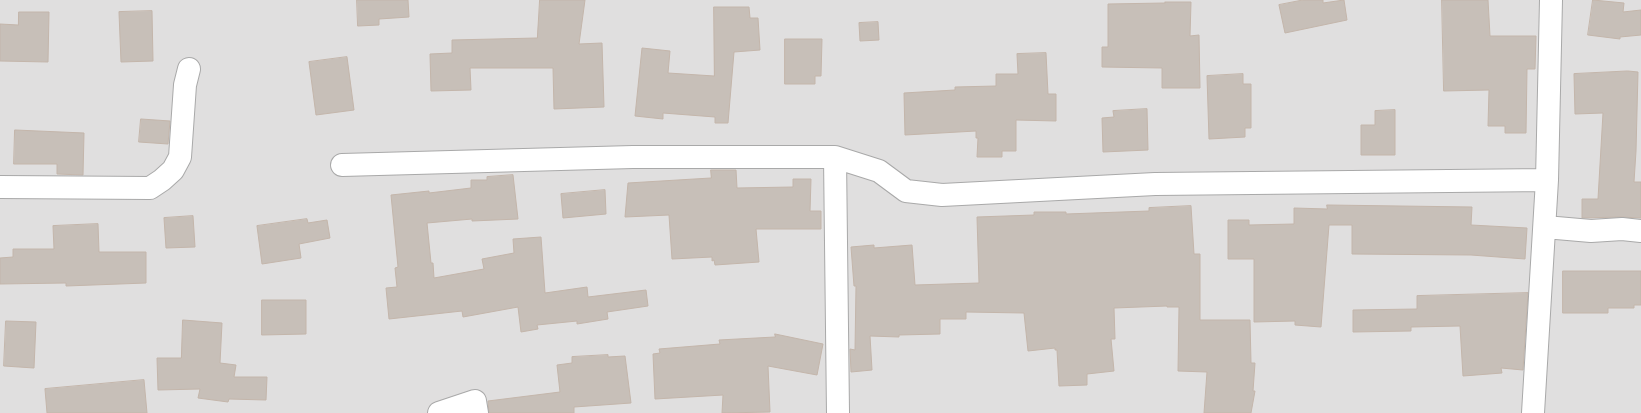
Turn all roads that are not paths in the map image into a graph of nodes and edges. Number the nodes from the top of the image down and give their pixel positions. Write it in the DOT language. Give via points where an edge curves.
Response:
graph roads {
  1 [pos="1551,0"];
  2 [pos="189,69"];
  3 [pos="835,157"];
  4 [pos="342,165"];
  5 [pos="1547,180"];
  6 [pos="0,187"];
  7 [pos="1545,228"];
  8 [pos="1641,231"];
  9 [pos="440,413"];
  10 [pos="477,413"];
  11 [pos="838,413"];
  12 [pos="1533,413"];
  1 -- 5 [label="street"];
  2 -- 6 [label="street" via="185,85 180,157 173,170 150,188"];
  3 -- 4 [label="street" via="633,157"];
  3 -- 5 [label="street" via="879,171 906,191 942,195 1155,184"];
  3 -- 11 [label="street"];
  5 -- 7 [label="street"];
  7 -- 8 [label="street"];
  7 -- 12 [label="street"];
  9 -- 10 [label="street" via="475,401"];
}
